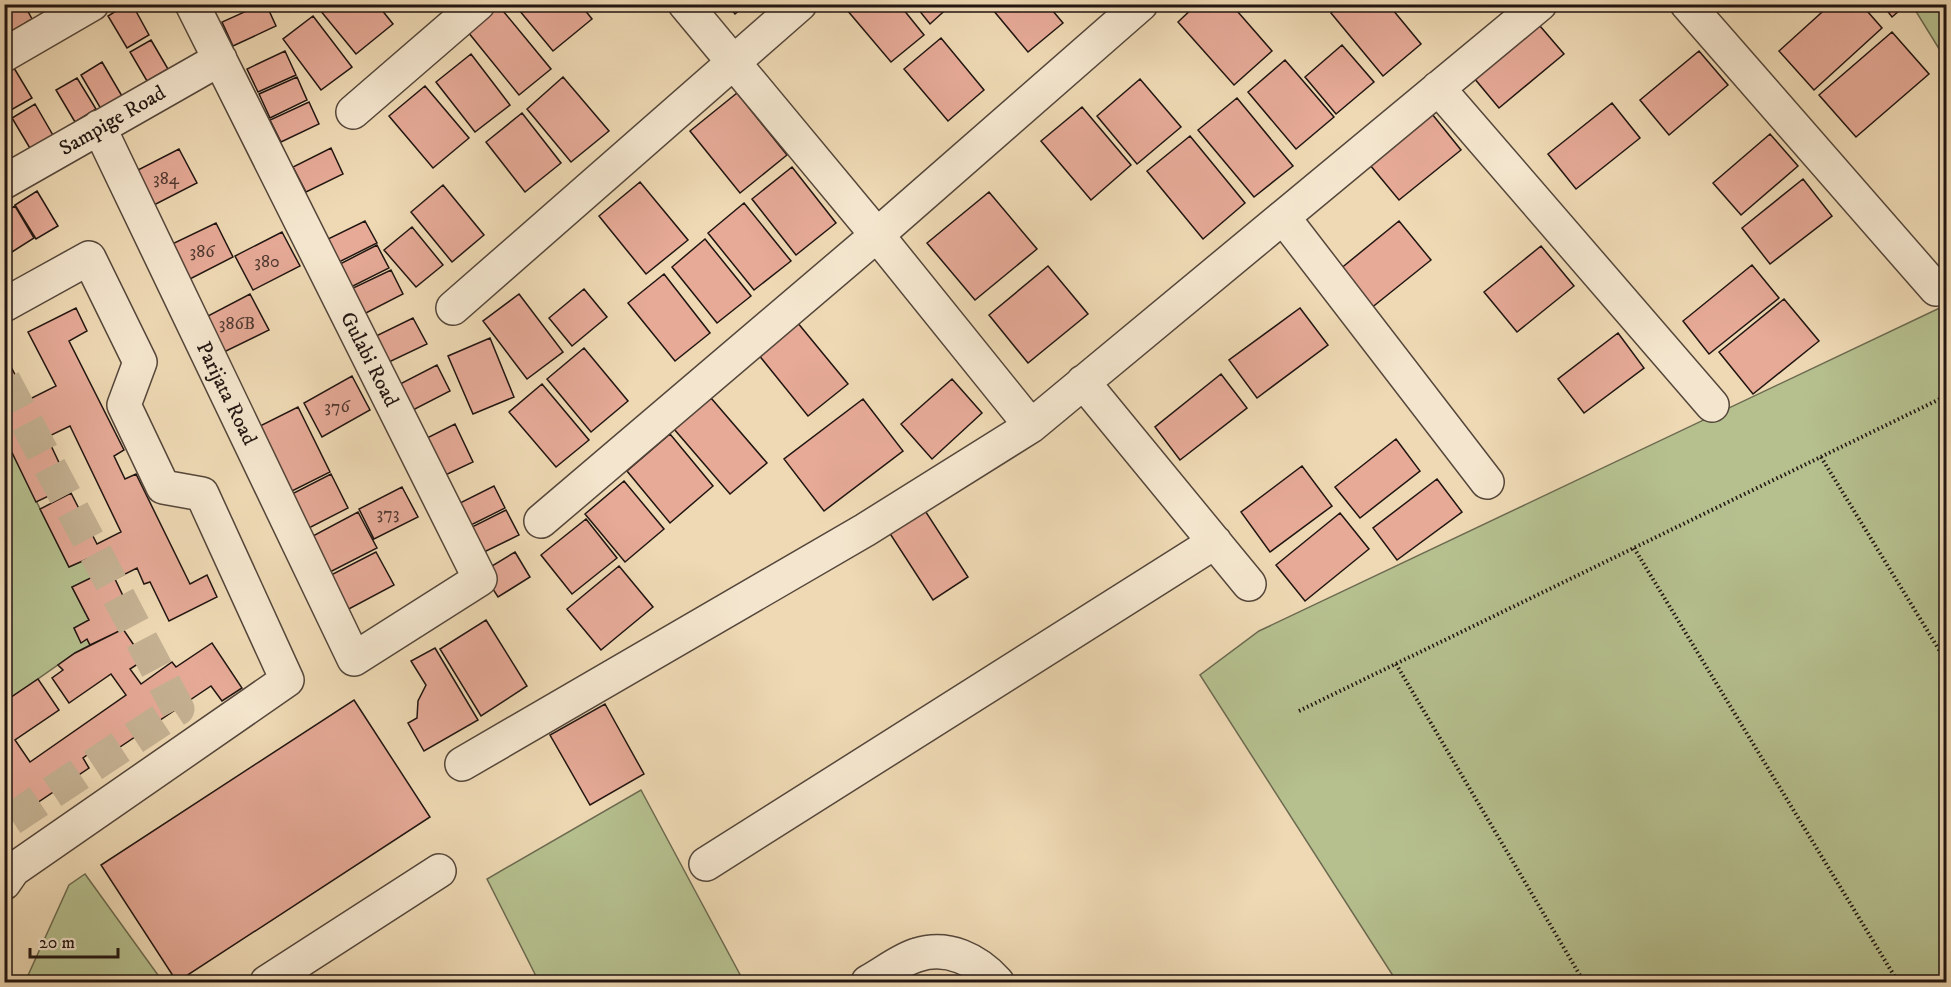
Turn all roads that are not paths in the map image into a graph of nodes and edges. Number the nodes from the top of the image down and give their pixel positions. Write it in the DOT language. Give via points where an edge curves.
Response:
graph roads {
  1 [pos="92,4"];
  2 [pos="192,4"];
  3 [pos="478,4"];
  4 [pos="685,4"];
  5 [pos="800,4"];
  6 [pos="1141,4"];
  7 [pos="1540,4"];
  8 [pos="1687,4"];
  9 [pos="4,55"];
  10 [pos="220,59"];
  11 [pos="733,63"];
  12 [pos="1438,88"];
  13 [pos="353,112"];
  14 [pos="99,127"];
  15 [pos="4,182"];
  16 [pos="1283,217"];
  17 [pos="877,235"];
  18 [pos="1935,289"];
  19 [pos="4,304"];
  20 [pos="453,308"];
  21 [pos="1083,382"];
  22 [pos="1712,405"];
  23 [pos="1031,426"];
  24 [pos="1487,482"];
  25 [pos="541,521"];
  26 [pos="1215,542"];
  27 [pos="1249,584"];
  28 [pos="354,659"];
  29 [pos="462,764"];
  30 [pos="706,864"];
  31 [pos="439,871"];
  32 [pos="4,883"];
  33 [pos="267,982"];
  34 [pos="868,982"];
  35 [pos="997,982"];
  1 -- 9 [label="street"];
  2 -- 10 [label="street, Gulabi Road"];
  3 -- 13 [label="street"];
  4 -- 11 [label="street"];
  5 -- 11 [label="street"];
  6 -- 17 [label="street"];
  7 -- 12 [label="street"];
  8 -- 18 [label="street"];
  10 -- 14 [label="street, Sampige Road"];
  10 -- 28 [label="street, Gulabi Road" via="480,579"];
  11 -- 17 [label="street"];
  11 -- 20 [label="street"];
  12 -- 16 [label="street"];
  12 -- 22 [label="street"];
  14 -- 15 [label="street, Sampige Road"];
  14 -- 28 [label="street, Parijata Road"];
  16 -- 21 [label="street"];
  16 -- 24 [label="street"];
  17 -- 23 [label="street"];
  17 -- 25 [label="street"];
  19 -- 32 [label="street" via="89,258 140,362 124,405 163,487 202,494 287,680 14,870"];
  21 -- 23 [label="street"];
  21 -- 26 [label="street"];
  23 -- 29 [label="street" via="865,530"];
  26 -- 27 [label="street"];
  26 -- 30 [label="street"];
  31 -- 33 [label="street"];
  34 -- 35 [label="street" via="915,955 930,952 974,961"];
}
